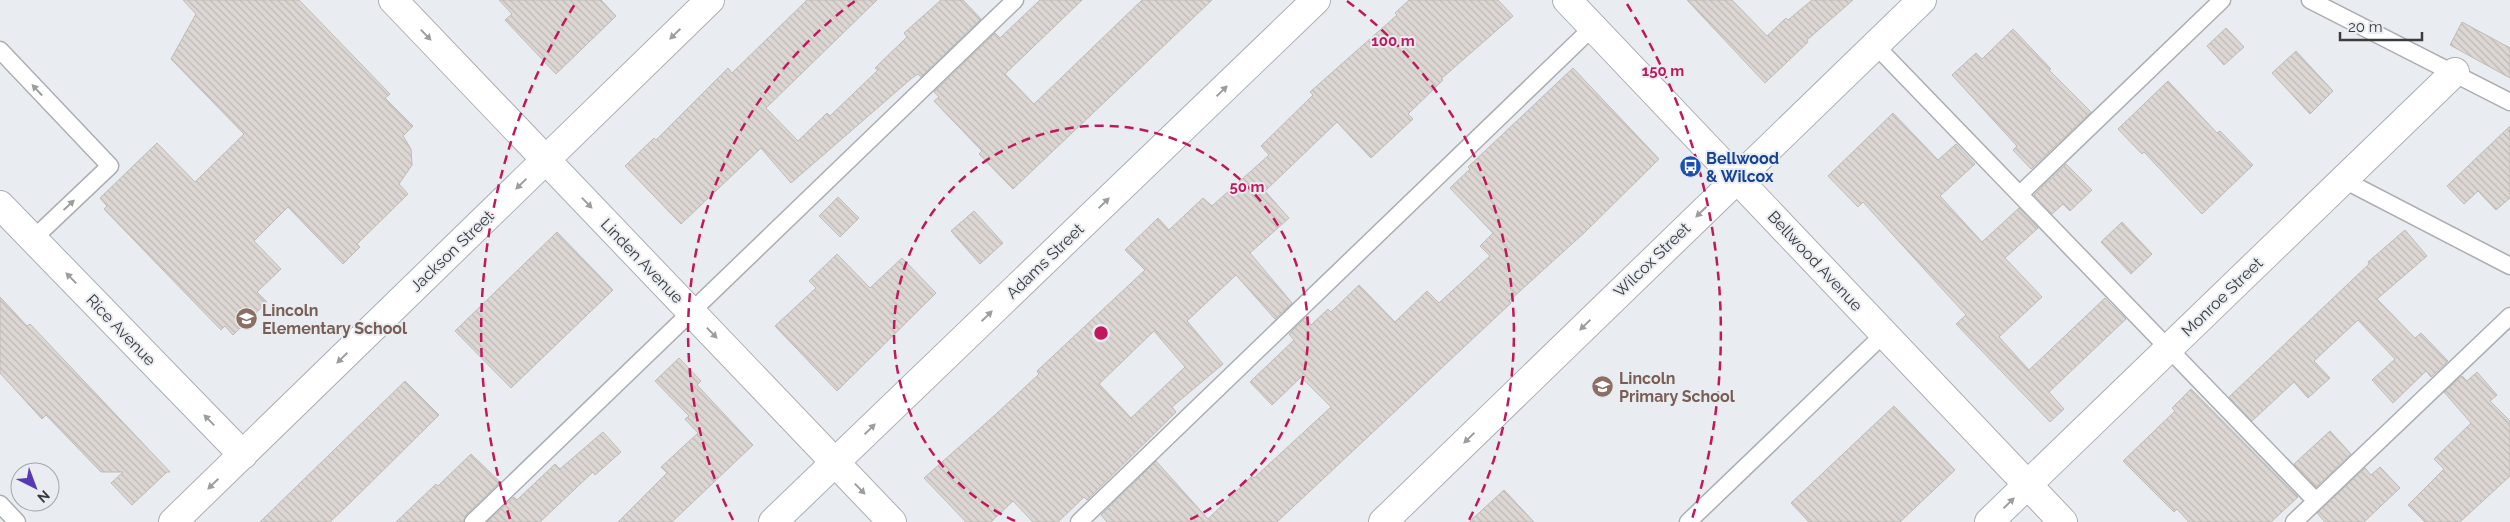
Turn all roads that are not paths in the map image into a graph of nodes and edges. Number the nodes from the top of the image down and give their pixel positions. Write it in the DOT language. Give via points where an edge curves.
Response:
graph roads {
  1 [pos="393,0"];
  2 [pos="1016,0"];
  3 [pos="1316,0"];
  4 [pos="1567,0"];
  5 [pos="1922,0"];
  6 [pos="2222,0"];
  7 [pos="2310,0"];
  8 [pos="698,4"];
  9 [pos="1593,27"];
  10 [pos="1875,45"];
  11 [pos="0,50"];
  12 [pos="2455,72"];
  13 [pos="2510,102"];
  14 [pos="545,160"];
  15 [pos="1736,178"];
  16 [pos="2344,180"];
  17 [pos="2020,194"];
  18 [pos="0,205"];
  19 [pos="33,239"];
  20 [pos="2510,266"];
  21 [pos="691,312"];
  22 [pos="2510,316"];
  23 [pos="1884,334"];
  24 [pos="2169,349"];
  25 [pos="242,455"];
  26 [pos="835,462"];
  27 [pos="2028,485"];
  28 [pos="2316,501"];
  29 [pos="0,504"];
  30 [pos="17,522"];
  31 [pos="173,522"];
  32 [pos="473,522"];
  33 [pos="773,522"];
  34 [pos="892,522"];
  35 [pos="1079,522"];
  36 [pos="1383,522"];
  37 [pos="1688,522"];
  38 [pos="1989,522"];
  39 [pos="2064,522"];
  40 [pos="2294,522"];
  1 -- 14 [label="street, Linden Avenue, one-way"];
  2 -- 21 [label="lane"];
  26 -- 3 [label="street, Adams Street, one-way"];
  4 -- 9 [label="street, Bellwood Avenue"];
  5 -- 10 [label="street, Wilcox Street"];
  6 -- 17 [label="lane"];
  7 -- 12 [label="lane"];
  8 -- 14 [label="street, Jackson Street, one-way"];
  9 -- 15 [label="street, Bellwood Avenue"];
  9 -- 35 [label="lane"];
  10 -- 15 [label="street, Wilcox Street"];
  10 -- 17 [label="lane"];
  19 -- 11 [label="lane, one-way" via="110,166"];
  12 -- 13 [label="lane"];
  12 -- 16 [label="street, Monroe Street"];
  14 -- 21 [label="street, Linden Avenue, one-way"];
  14 -- 25 [label="street, Jackson Street, one-way"];
  15 -- 23 [label="street, Bellwood Avenue"];
  15 -- 36 [label="street, Wilcox Street, one-way"];
  16 -- 20 [label="lane"];
  16 -- 24 [label="street, Monroe Street"];
  17 -- 24 [label="lane"];
  18 -- 19 [label="street, Rice Avenue"];
  25 -- 19 [label="street, Rice Avenue, one-way"];
  21 -- 26 [label="street, Linden Avenue, one-way"];
  21 -- 32 [label="lane"];
  22 -- 28 [label="lane"];
  23 -- 27 [label="street, Bellwood Avenue"];
  23 -- 37 [label="lane"];
  24 -- 27 [label="street, Monroe Street"];
  24 -- 28 [label="lane"];
  25 -- 31 [label="street, Jackson Street, one-way"];
  26 -- 33 [label="street, Adams Street"];
  26 -- 34 [label="street, Linden Avenue, one-way"];
  38 -- 27 [label="street, Monroe Street, one-way"];
  27 -- 39 [label="street, Bellwood Avenue"];
  28 -- 40 [label="lane"];
  29 -- 30 [label="lane"];
}
